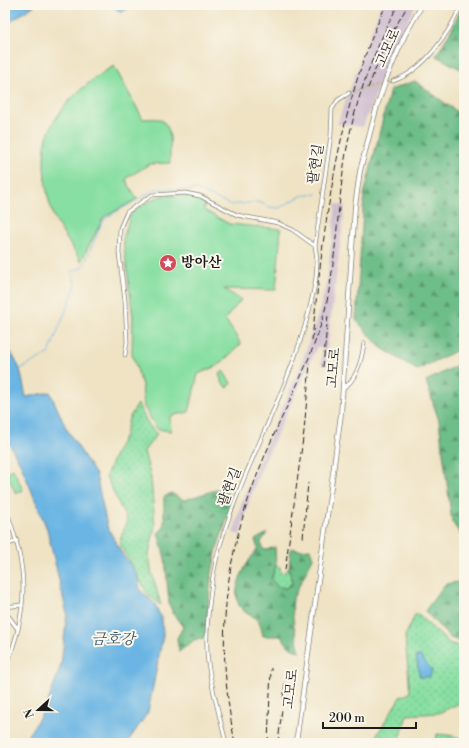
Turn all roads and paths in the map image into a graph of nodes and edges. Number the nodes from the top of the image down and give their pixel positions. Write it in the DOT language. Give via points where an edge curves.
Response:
graph roads {
  1 [pos="422,5"];
  2 [pos="461,5"];
  3 [pos="393,81"];
  4 [pos="349,93"];
  5 [pos="315,246"];
  6 [pos="364,343"];
  7 [pos="125,355"];
  8 [pos="343,388"];
  9 [pos="5,508"];
  10 [pos="17,540"];
  11 [pos="5,545"];
  12 [pos="22,605"];
  13 [pos="5,607"];
  14 [pos="5,612"];
  15 [pos="18,629"];
  16 [pos="5,669"];
  17 [pos="226,743"];
  18 [pos="296,743"];
  1 -- 8 [label="main road, 고모로" via="405,35 386,79 360,171"];
  2 -- 3 [label="street" via="443,36 417,68"];
  4 -- 5 [label="street, 팔현길" via="338,100 332,109 332,135"];
  5 -- 7 [label="street" via="278,223 237,215 200,196 185,193 152,195 127,212 120,228 127,342"];
  5 -- 17 [label="street, 팔현길" via="316,279 302,336 249,467 216,560 209,612 207,655"];
  6 -- 8 [label="street" via="362,358 348,385"];
  8 -- 18 [label="main road, 고모로"];
  9 -- 10 [label="street"];
  10 -- 11 [label="street"];
  10 -- 12 [label="street" via="22,562"];
  12 -- 13 [label="street"];
  12 -- 15 [label="street"];
  14 -- 15 [label="street"];
  15 -- 16 [label="street"];
}
